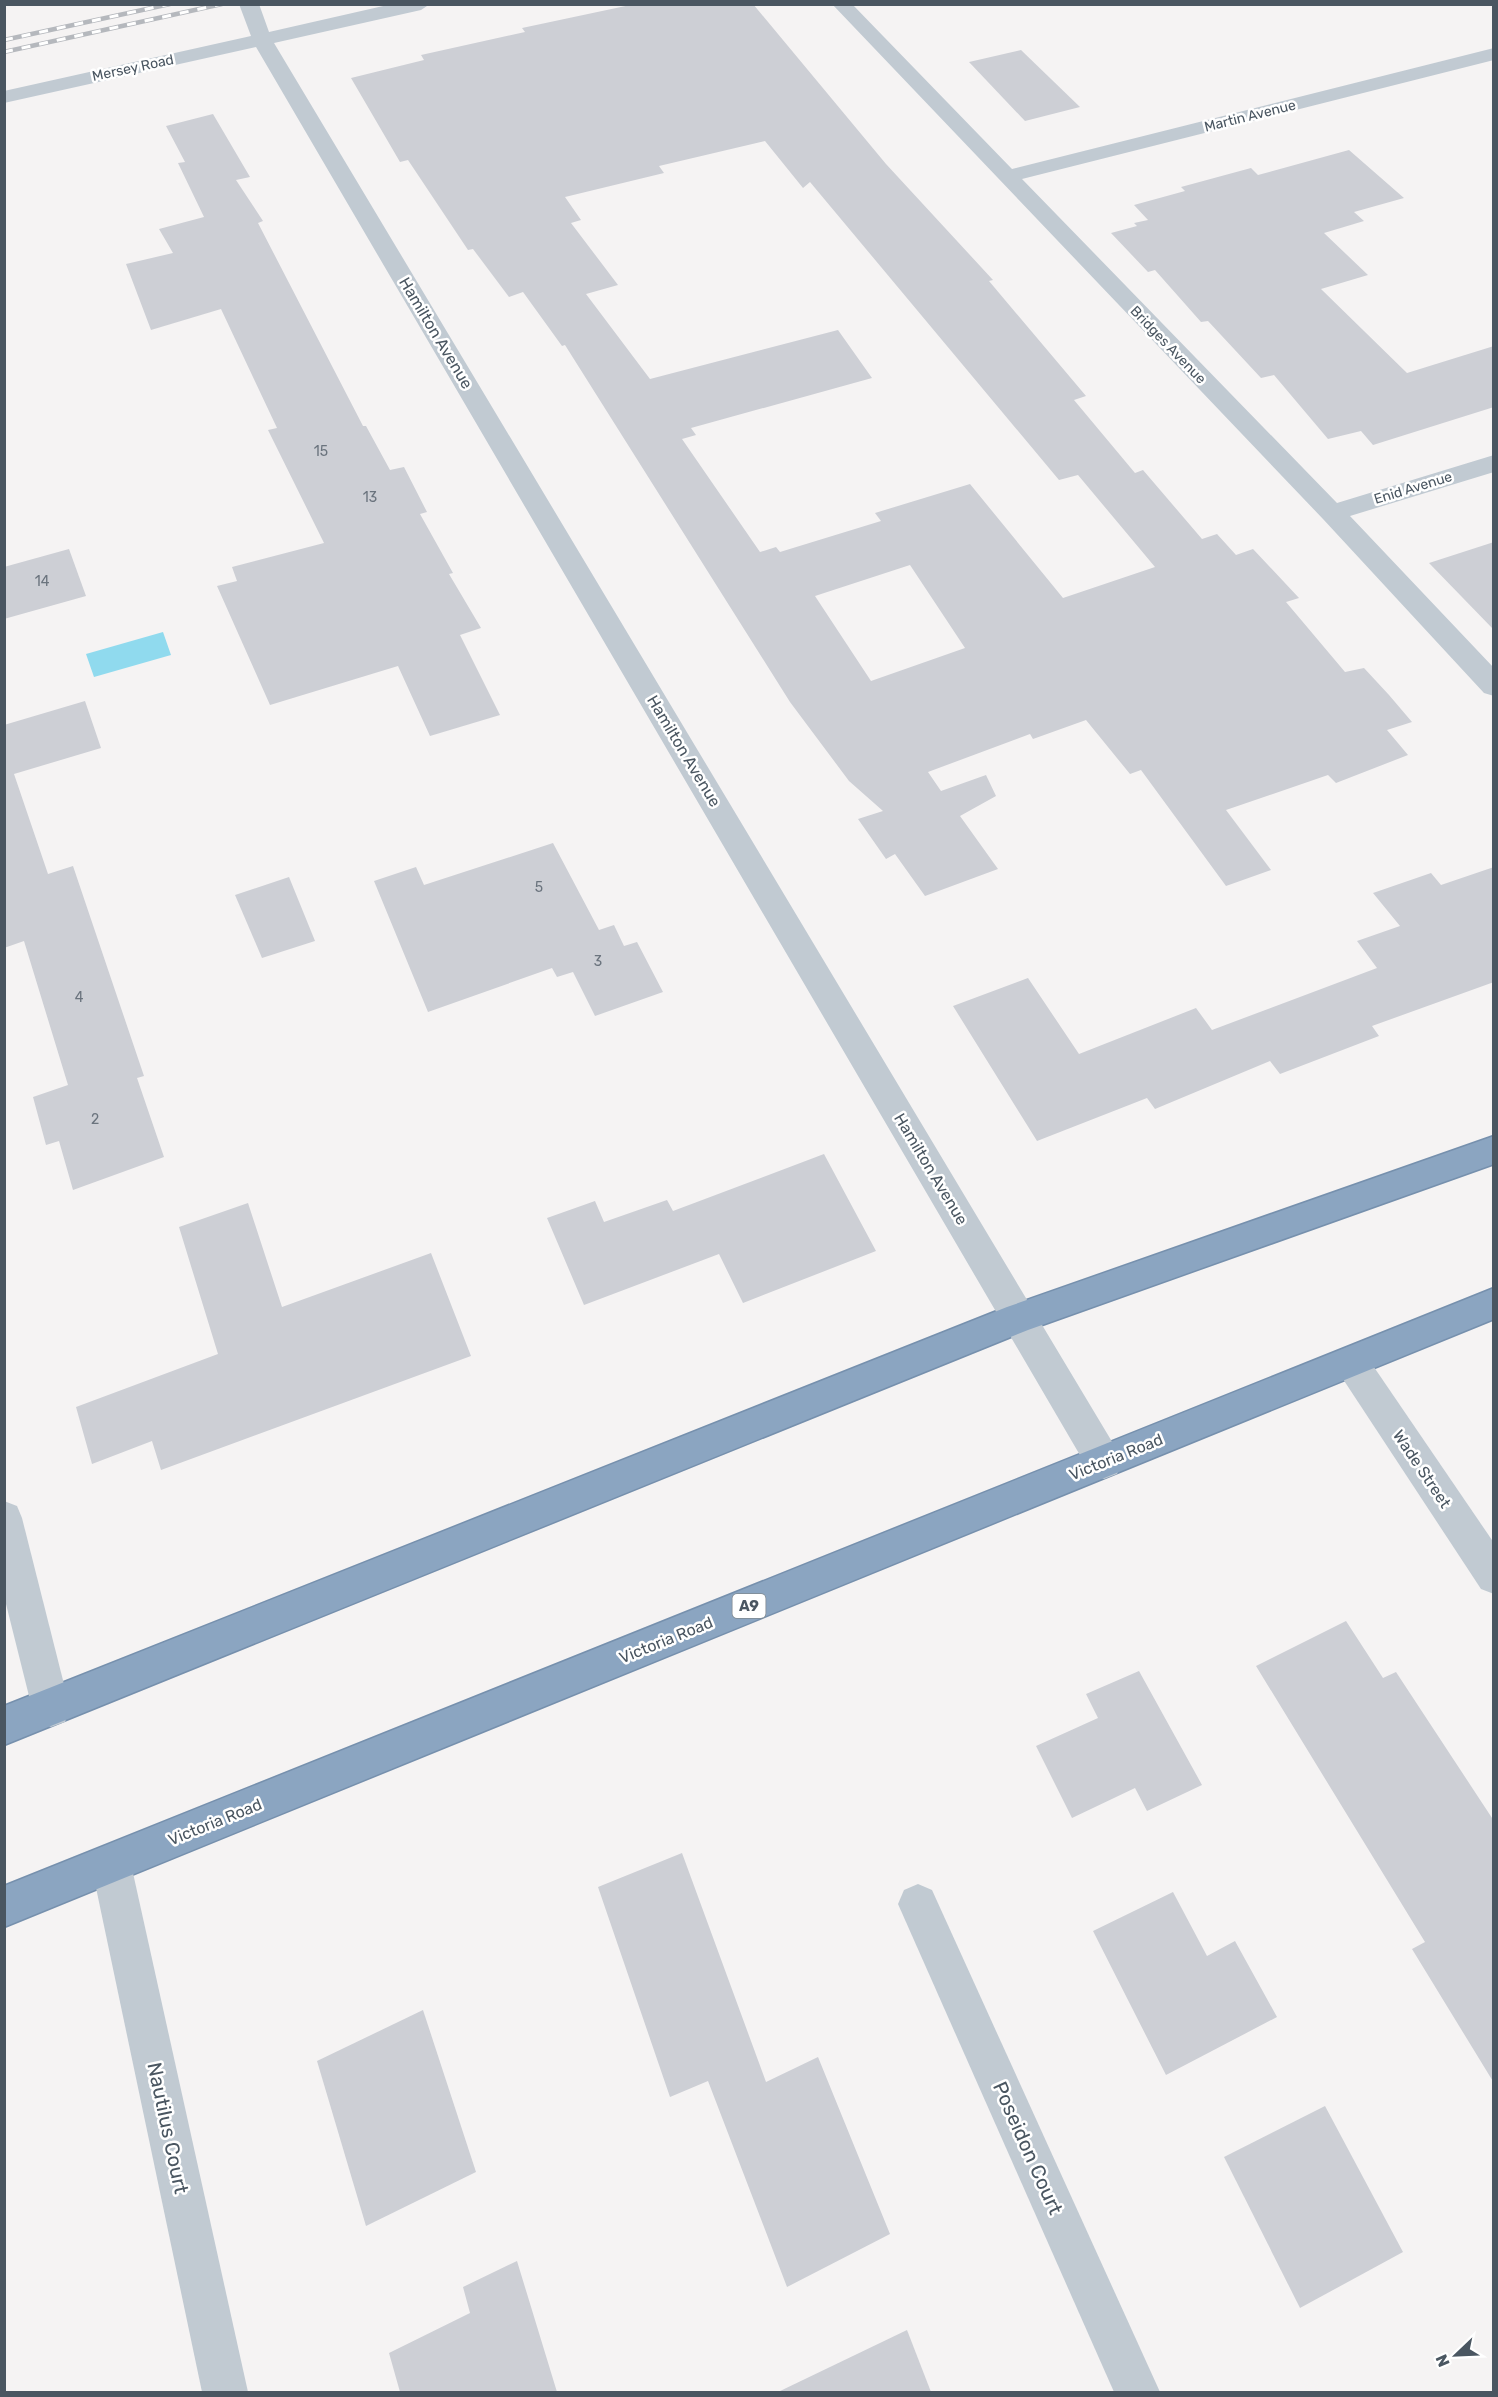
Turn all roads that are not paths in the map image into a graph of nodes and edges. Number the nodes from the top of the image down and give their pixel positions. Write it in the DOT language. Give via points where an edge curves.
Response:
graph roads {
  1 [pos="249,4"];
  2 [pos="421,4"];
  3 [pos="841,4"];
  4 [pos="262,40"];
  5 [pos="1494,54"];
  6 [pos="4,97"];
  7 [pos="1006,177"];
  8 [pos="1494,463"];
  9 [pos="1332,513"];
  10 [pos="1494,686"];
  11 [pos="1494,1150"];
  12 [pos="1494,1303"];
  13 [pos="1019,1318"];
  14 [pos="1351,1362"];
  15 [pos="1104,1462"];
  16 [pos="4,1518"];
  17 [pos="1494,1576"];
  18 [pos="51,1708"];
  19 [pos="4,1726"];
  20 [pos="111,1864"];
  21 [pos="918,1904"];
  22 [pos="4,1907"];
  23 [pos="225,2392"];
  24 [pos="1137,2392"];
  1 -- 4 [label="street"];
  2 -- 4 [label="street, Mersey Road"];
  3 -- 7 [label="street, Bridges Avenue"];
  4 -- 6 [label="street, Mersey Road"];
  4 -- 13 [label="street, Hamilton Avenue"];
  5 -- 7 [label="street, Martin Avenue"];
  7 -- 9 [label="street, Bridges Avenue"];
  8 -- 9 [label="street, Enid Avenue"];
  9 -- 10 [label="street, Bridges Avenue"];
  11 -- 13 [label="highway"];
  12 -- 14 [label="highway, Victoria Road / A9"];
  13 -- 15 [label="street, Hamilton Avenue"];
  13 -- 18 [label="highway"];
  14 -- 15 [label="highway, Victoria Road / A9"];
  14 -- 17 [label="street, Wade Street"];
  15 -- 20 [label="highway, Victoria Road / A9"];
  16 -- 18 [label="street"];
  18 -- 19 [label="highway"];
  20 -- 22 [label="highway, Victoria Road / A9"];
  20 -- 23 [label="street, Nautilus Court"];
  21 -- 24 [label="street, Poseidon Court"];
}
